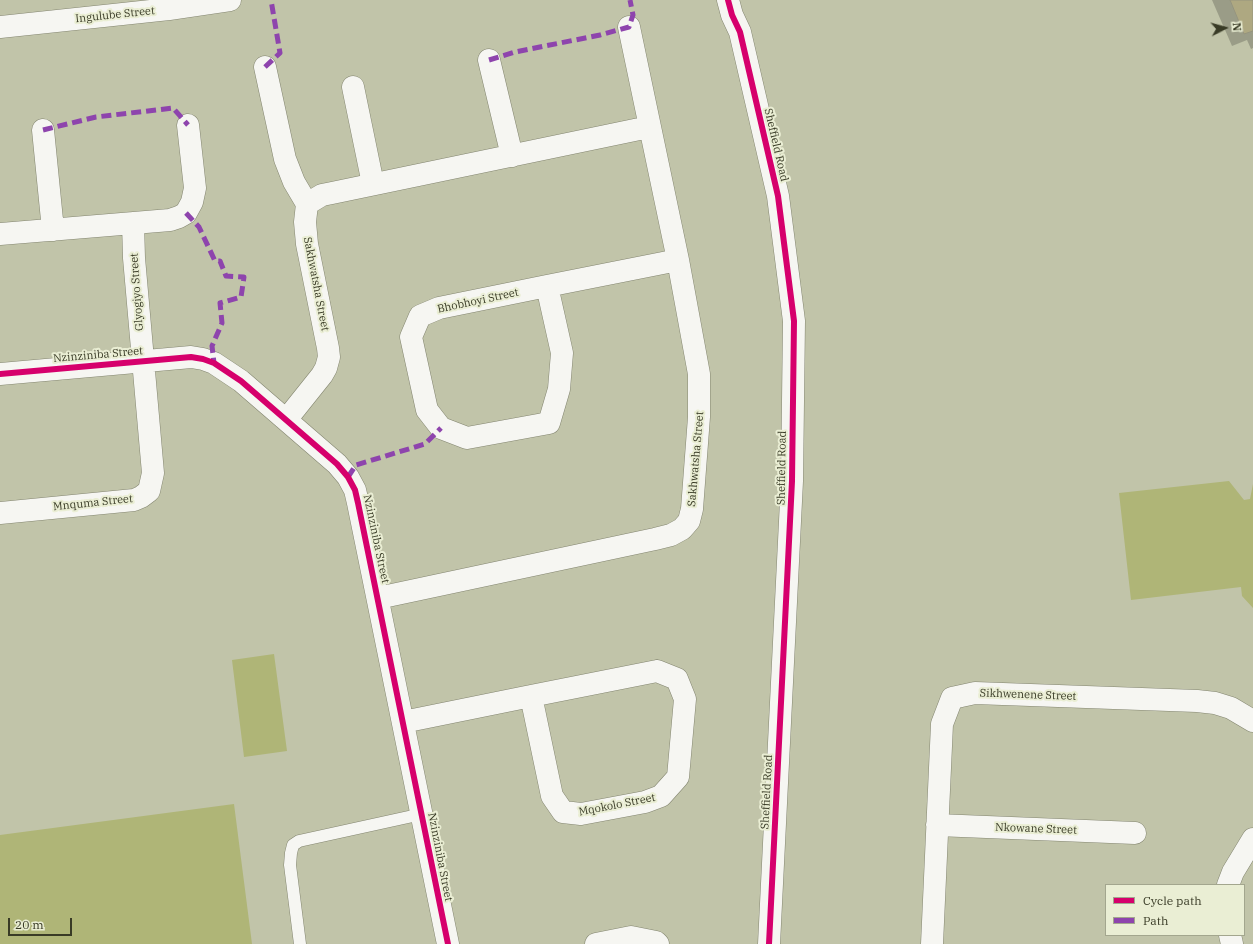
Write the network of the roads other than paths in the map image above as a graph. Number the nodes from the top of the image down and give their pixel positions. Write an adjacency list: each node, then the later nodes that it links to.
1 (230, 0): 4 (street, Ingulube Street)
2 (728, 0): 6 (street, Sheffield Road)
3 (741, 0): 6 (street, Sheffield Road)
4 (0, 26)
5 (629, 27): 11 (street, Sakhwatsha Street)
6 (740, 32): 38 (street, Sheffield Road)
7 (489, 60): 13 (street)
8 (265, 67): 15 (street)
9 (353, 87): 14 (street)
10 (188, 125): 16 (street)
11 (649, 127): 13 (street); 19 (street, Sakhwatsha Street)
12 (43, 130): 17 (street)
13 (512, 156): 14 (street)
14 (373, 184): 15 (street)
15 (307, 204): 23 (street, Sakhwatsha Street)
16 (133, 223): 17 (street); 21 (street, Glyogiyo Street)
17 (53, 230): 18 (street)
18 (0, 234)
19 (678, 260): 20 (street, Bhobhoyi Street); 25 (street, Sakhwatsha Street)
20 (547, 286): 20 (street, Bhobhoyi Street)
21 (143, 361): 22 (street, Nzinziniba Street); 23 (street, Nzinziniba Street); 24 (street, Mnquma Street)
22 (0, 374)
23 (286, 420): 25 (street, Nzinziniba Street)
24 (0, 513)
25 (378, 598): 28 (street, Nzinziniba Street)
26 (531, 696): 26 (street, Mqokolo Street); 28 (street, Mqokolo Street)
27 (1253, 721): 30 (street, Sikhwenene Street)
28 (403, 722): 29 (street, Nzinziniba Street)
29 (422, 814): 34 (lane); 35 (street, Nzinziniba Street)
30 (936, 825): 31 (street, Nkowane Street); 39 (street, Sikhwenene Street)
31 (1135, 834)
32 (1253, 839): 33 (street)
33 (1228, 884)
34 (300, 944)
35 (448, 944)
36 (596, 944): 37 (street)
37 (658, 944)
38 (769, 944)
39 (932, 944)

